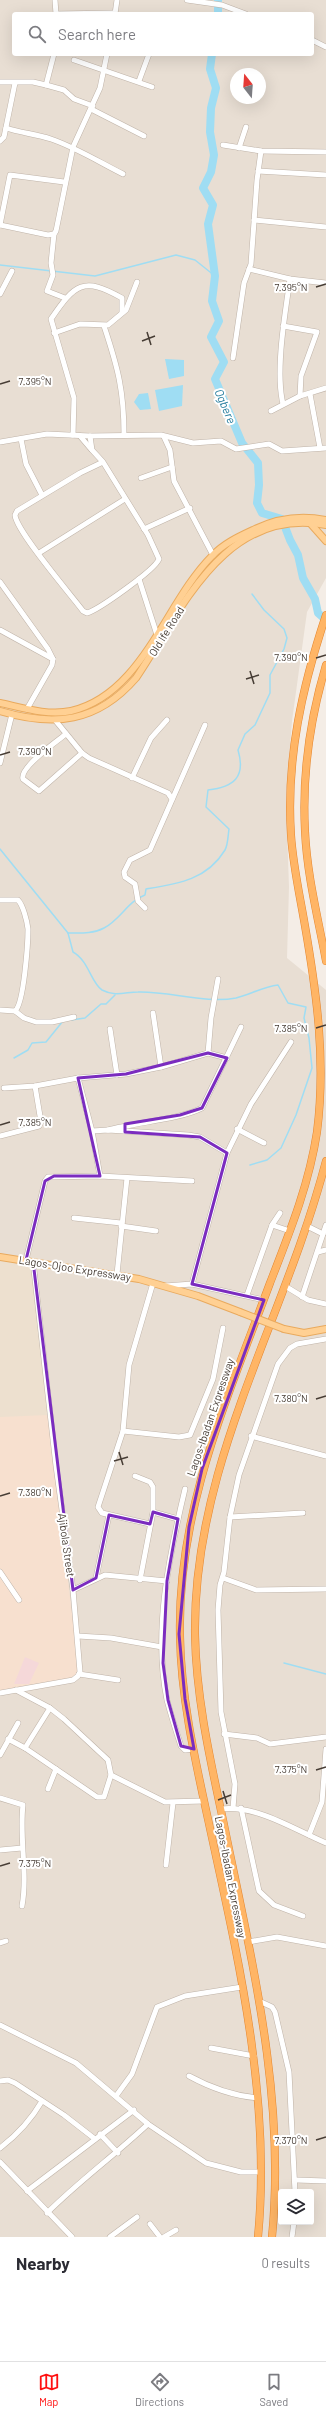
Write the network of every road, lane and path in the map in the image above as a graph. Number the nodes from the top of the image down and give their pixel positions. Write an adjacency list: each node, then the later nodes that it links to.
1 (55, 0): 4 (street)
2 (117, 0): 5 (street)
3 (187, 0): 6 (street)
4 (56, 12)
5 (115, 12)
6 (240, 12)
7 (314, 41): 8 (street)
8 (326, 47)
9 (53, 56): 17 (street)
10 (107, 56): 13 (street)
11 (148, 56): 14 (street)
12 (74, 60): 13 (street)
13 (104, 70): 14 (street); 19 (street)
14 (139, 81): 18 (street)
15 (0, 82): 16 (street)
16 (15, 83): 17 (street); 21 (street)
17 (46, 85): 19 (street)
18 (152, 87)
19 (92, 108): 22 (street); 25 (street)
20 (246, 127): 26 (street)
21 (6, 128): 23 (street); 25 (street)
22 (144, 136)
23 (0, 141)
24 (222, 145): 26 (street)
25 (73, 147): 30 (street); 32 (street)
26 (238, 148): 27 (street)
27 (261, 151): 28 (street); 29 (street)
28 (326, 152)
29 (258, 171): 31 (street); 33 (street)
30 (124, 174)
31 (326, 174)
32 (64, 182): 34 (street); 36 (street)
33 (254, 220): 35 (street); 37 (street)
34 (0, 225): 36 (street)
35 (326, 228)
36 (54, 234): 43 (street)
37 (250, 269): 39 (street); 48 (street)
38 (12, 271): 42 (street)
39 (290, 279): 41 (street); 46 (street)
40 (137, 282): 44 (street)
41 (326, 283)
42 (0, 294)
43 (65, 298): 44 (street); 47 (street)
44 (122, 312): 45 (street)
45 (104, 326): 47 (street); 55 (street)
46 (283, 326): 51 (street); 52 (street)
47 (54, 333): 54 (street)
48 (233, 358)
49 (326, 388): 50 (street)
50 (310, 394): 51 (street); 63 (street)
51 (300, 396): 52 (street)
52 (283, 404): 53 (street)
53 (271, 411)
54 (73, 435): 56 (street); 59 (street)
55 (124, 435): 57 (street); 58 (street)
56 (80, 436): 57 (street); 65 (street)
57 (90, 436): 65 (street)
58 (164, 436): 60 (street); 62 (street)
59 (21, 439): 61 (street); 69 (street)
60 (180, 440): 62 (street); 63 (street)
61 (0, 442)
62 (168, 445): 67 (street)
63 (320, 448): 64 (street)
64 (326, 448)
65 (92, 450): 66 (street)
66 (103, 462): 69 (street); 70 (street)
67 (172, 467): 68 (street); 71 (street)
68 (141, 478)
69 (42, 495): 79 (street)
70 (125, 499): 77 (street); 79 (street)
71 (190, 508): 77 (street); 80 (street)
72 (325, 519): 73 (main road, Old Ife Road)
73 (291, 521): 74 (main road, Old Ife Road); 75 (main road, Old Ife Road)
74 (275, 523): 80 (main road, Old Ife Road); 87 (main road, Old Ife Road)
75 (310, 523): 76 (main road, Old Ife Road); 78 (main road)
76 (326, 525)
77 (144, 529): 81 (street)
78 (326, 541)
79 (39, 553): 81 (street)
80 (213, 555): 85 (main road, Old Ife Road)
81 (139, 579): 85 (street)
82 (0, 582): 88 (street)
83 (326, 615): 139 (highway, Lagos-Ibadan Expressway)
84 (0, 630): 88 (street)
85 (157, 635): 86 (main road, Old Ife Road)
86 (151, 643): 87 (main road); 91 (main road, Old Ife Road)
87 (157, 647): 94 (main road, Old Ife Road)
88 (53, 659): 91 (street)
89 (326, 665): 106 (highway)
90 (0, 703): 91 (main road, Old Ife Road)
91 (27, 709)
92 (0, 711): 93 (main road, Old Ife Road)
93 (12, 714): 94 (main road, Old Ife Road); 99 (street)
94 (55, 720): 97 (street)
95 (167, 720): 100 (street)
96 (205, 725): 101 (street)
97 (66, 734): 98 (street); 98 (street)
98 (82, 753): 100 (street)
99 (0, 763)
100 (132, 778): 102 (street)
101 (174, 792): 102 (street); 103 (street)
102 (168, 793): 103 (street)
103 (172, 799): 105 (street)
104 (0, 900): 109 (street)
105 (145, 908)
106 (326, 961)
107 (218, 979): 115 (street)
108 (0, 1010): 109 (street)
109 (15, 1010): 111 (street)
110 (153, 1013): 117 (street)
111 (74, 1017)
112 (241, 1028): 116 (street)
113 (110, 1029): 118 (street)
114 (291, 1042): 122 (street)
115 (208, 1053): 116 (street); 117 (street)
116 (227, 1058): 123 (street)
117 (161, 1067): 118 (street)
118 (117, 1075): 119 (street)
119 (78, 1078): 120 (street); 124 (street)
120 (35, 1086): 121 (street); 125 (street)
121 (4, 1088)
122 (237, 1129): 126 (street); 127 (street)
123 (108, 1130): 124 (street); 127 (street)
124 (92, 1131): 129 (street)
125 (0, 1136)
126 (264, 1143)
127 (227, 1153): 148 (street)
128 (326, 1161): 137 (highway, Lagos-Ibadan Expressway)
129 (100, 1176): 130 (street); 144 (street)
130 (127, 1178): 131 (street); 134 (street)
131 (192, 1181)
132 (280, 1214): 135 (street)
133 (74, 1218): 134 (street)
134 (121, 1225): 138 (street); 146 (street)
135 (272, 1225): 139 (street); 151 (street)
136 (326, 1225): 140 (street)
137 (306, 1226): 140 (street); 150 (highway, Lagos-Ibadan Expressway)
138 (156, 1231)
139 (290, 1231): 153 (highway, Lagos-Ibadan Expressway)
140 (323, 1234): 142 (street)
141 (326, 1250): 142 (street)
142 (318, 1252): 152 (street)
143 (0, 1256): 144 (main road, Lagos-Ojoo Expressway)
144 (26, 1260): 145 (main road, Lagos-Ojoo Expressway)
145 (33, 1262): 146 (main road, Lagos-Ojoo Expressway); 174 (street, Ajibola Street)
146 (117, 1274): 147 (main road, Lagos-Ojoo Expressway)
147 (153, 1283): 149 (main road, Lagos-Ojoo Expressway); 158 (street)
148 (192, 1284): 149 (street); 151 (street)
149 (164, 1286): 156 (main road, Lagos-Ojoo Expressway, bridge)
150 (285, 1286): 152 (street); 200 (highway, Lagos-Ibadan Expressway)
151 (247, 1295): 153 (street)
152 (302, 1297): 154 (street)
153 (264, 1300): 189 (highway, Lagos-Ibadan Expressway)
154 (326, 1303)
155 (223, 1328): 158 (street)
156 (326, 1330)
157 (326, 1339): 159 (street)
158 (123, 1431): 165 (street)
159 (251, 1436): 160 (street); 166 (street)
160 (326, 1456)
161 (135, 1476): 163 (street)
162 (184, 1489): 167 (street)
163 (153, 1512): 167 (street); 168 (street)
164 (303, 1512): 166 (street)
165 (109, 1515): 168 (street); 170 (street)
166 (230, 1517): 171 (street)
167 (178, 1519): 173 (street)
168 (150, 1524): 172 (street)
169 (0, 1572): 176 (street)
170 (96, 1578): 172 (street); 174 (street)
171 (223, 1578): 175 (street); 185 (street)
172 (140, 1580): 173 (street)
173 (167, 1581): 178 (street)
174 (73, 1590): 177 (street, Ajibola Street)
175 (326, 1590)
176 (19, 1600)
177 (78, 1636): 178 (street); 179 (street, Ajibola Street)
178 (162, 1647): 189 (street)
179 (79, 1674): 180 (street); 181 (street)
180 (118, 1680)
181 (16, 1690): 182 (street); 183 (street)
182 (0, 1693)
183 (50, 1708): 188 (street); 193 (street)
184 (18, 1723): 187 (street)
185 (224, 1734): 186 (street); 198 (street)
186 (326, 1737)
187 (8, 1739): 188 (street); 191 (street)
188 (25, 1748): 192 (street)
189 (194, 1749): 196 (highway, Lagos-Ibadan Expressway)
190 (326, 1749): 201 (street)
191 (0, 1755)
192 (56, 1770): 193 (street); 194 (street)
193 (111, 1775): 197 (street)
194 (48, 1789)
195 (0, 1798): 203 (street)
196 (204, 1801): 197 (street); 212 (highway, Lagos-Ibadan Expressway)
197 (173, 1803): 205 (street)
198 (233, 1808): 199 (street); 200 (street)
199 (241, 1808): 201 (street); 207 (street)
200 (220, 1809): 209 (highway, Lagos-Ibadan Expressway)
201 (309, 1835): 202 (street)
202 (326, 1843)
203 (22, 1848): 204 (street); 206 (street)
204 (0, 1850)
205 (166, 1865)
206 (22, 1906)
207 (303, 1916)
208 (6, 1940): 210 (street)
209 (248, 1942): 211 (street); 213 (highway, Lagos-Ibadan Expressway)
210 (0, 1943)
211 (326, 1946)
212 (242, 1987): 216 (highway, Lagos-Ibadan Expressway); 219 (street)
213 (259, 2001): 230 (street); 244 (highway, Lagos-Ibadan Expressway)
214 (0, 2025): 219 (street)
215 (211, 2048): 216 (street)
216 (254, 2056): 220 (highway, Lagos-Ibadan Expressway)
217 (189, 2076): 220 (street)
218 (0, 2081): 221 (street)
219 (116, 2096): 222 (street)
220 (258, 2098): 229 (highway, Lagos-Ibadan Expressway)
221 (42, 2101): 225 (street); 226 (street)
222 (134, 2110): 223 (street); 224 (street)
223 (148, 2124): 227 (street); 229 (street)
224 (100, 2134): 225 (street); 227 (street)
225 (94, 2139): 233 (street)
226 (0, 2148)
227 (118, 2153): 234 (street)
228 (0, 2162): 233 (street)
229 (261, 2172): 243 (highway, Lagos-Ibadan Expressway)
230 (296, 2180): 231 (street); 232 (street)
231 (326, 2180)
232 (295, 2189)
233 (27, 2191): 234 (street)
234 (47, 2213): 239 (street)
235 (137, 2218): 240 (street)
236 (150, 2224): 241 (street)
237 (294, 2225): 245 (street)
238 (176, 2230): 242 (street)
239 (72, 2237)
240 (110, 2237)
241 (160, 2237)
242 (164, 2237)
243 (258, 2237)
244 (272, 2237)
245 (292, 2237)

